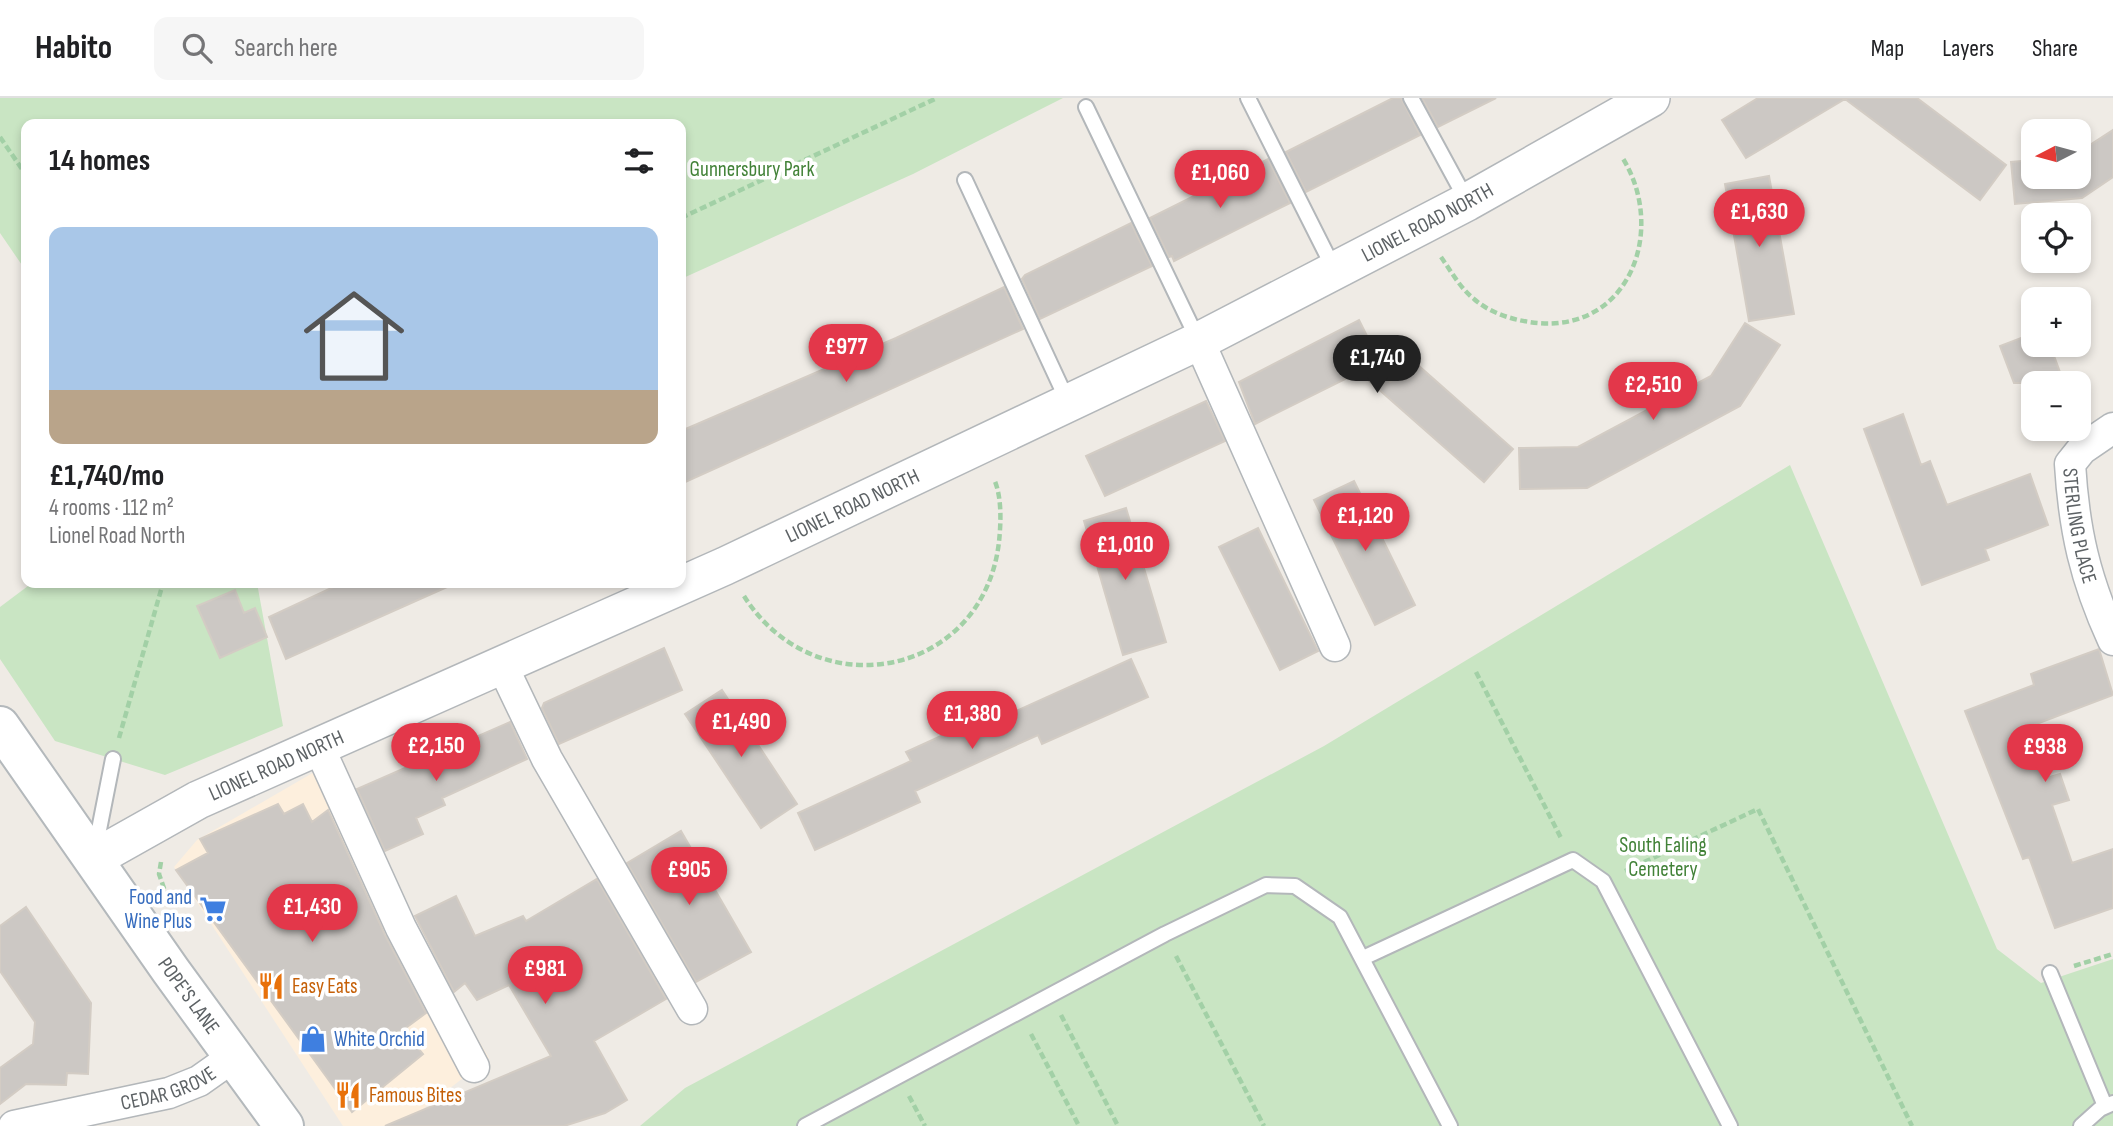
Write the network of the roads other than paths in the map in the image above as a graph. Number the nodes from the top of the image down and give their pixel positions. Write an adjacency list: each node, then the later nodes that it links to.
1 (1248, 98): 7 (lane)
2 (1411, 98): 6 (lane)
3 (1651, 98): 6 (street, LIONEL ROAD NORTH)
4 (1086, 107): 8 (lane)
5 (965, 180): 9 (lane)
6 (1467, 202): 7 (street, LIONEL ROAD NORTH)
7 (1336, 272): 8 (street, LIONEL ROAD NORTH)
8 (1199, 341): 9 (street, LIONEL ROAD NORTH); 14 (street)
9 (1068, 403): 11 (street, LIONEL ROAD NORTH)
10 (2113, 428): 13 (street, STERLING PLACE)
11 (686, 583)
12 (674, 588): 15 (street, LIONEL ROAD NORTH)
13 (2113, 640)
14 (1335, 646)
15 (501, 663): 17 (street, LIONEL ROAD NORTH); 22 (street)
16 (0, 726): 19 (main road, POPE'S LANE)
17 (317, 745): 19 (street, LIONEL ROAD NORTH); 24 (street)
18 (113, 759): 19 (lane)
19 (93, 859): 23 (main road, POPE'S LANE)
20 (1363, 958): 28 (lane); 29 (lane); 30 (lane)
21 (2050, 973): 25 (lane)
22 (692, 1009)
23 (233, 1057): 26 (street, CEDAR GROVE); 27 (main road, POPE'S LANE)
24 (474, 1067)
25 (2109, 1105): 31 (lane)
26 (14, 1126)
27 (285, 1126)
28 (805, 1126)
29 (1450, 1126)
30 (1730, 1126)
31 (2081, 1126)

